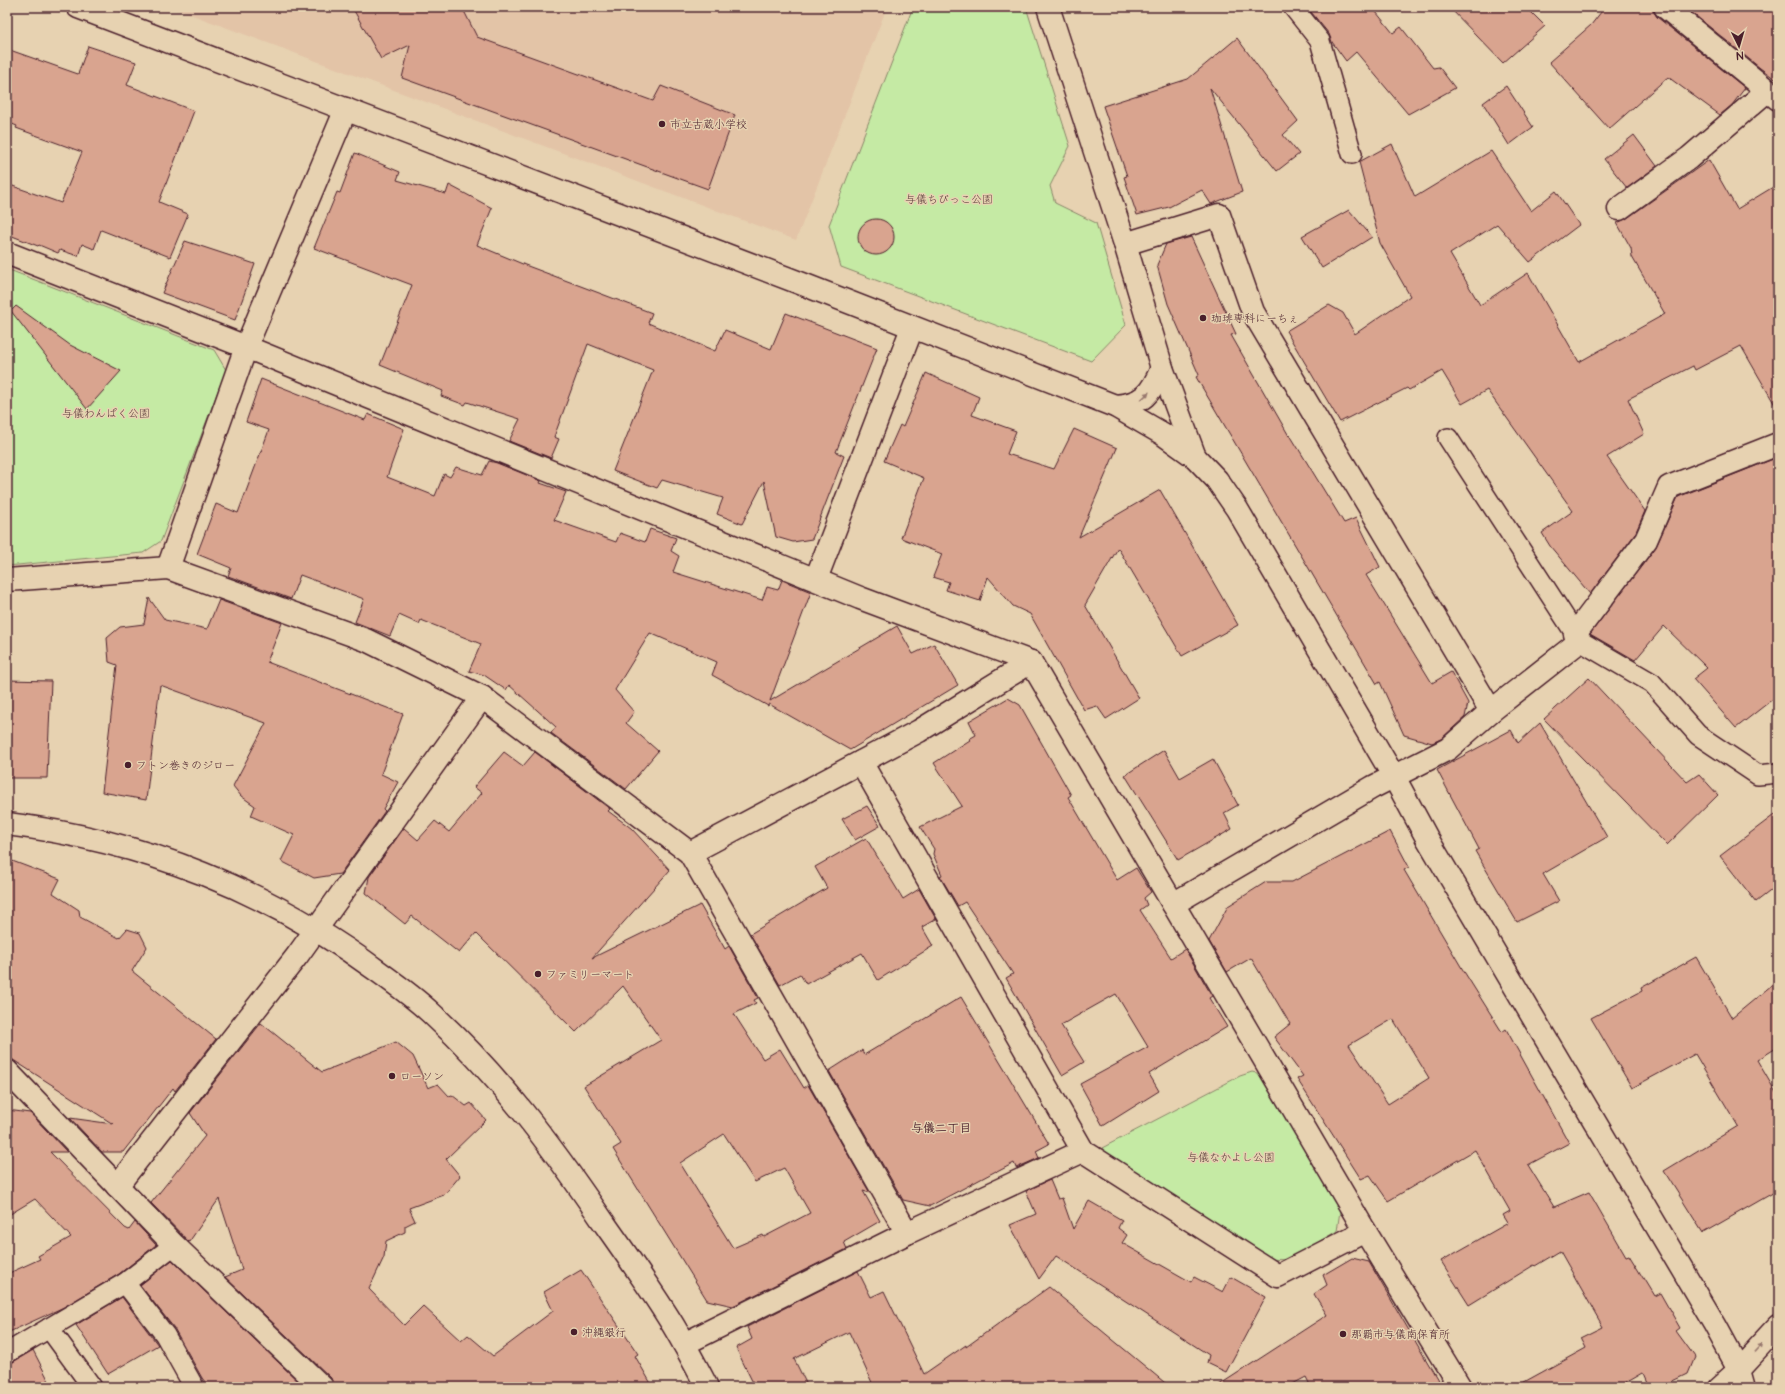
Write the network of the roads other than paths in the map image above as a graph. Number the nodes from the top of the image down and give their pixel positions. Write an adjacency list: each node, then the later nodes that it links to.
1 (78, 7): 6 (street)
2 (1048, 7): 9 (street)
3 (1293, 7): 7 (lane)
4 (1665, 7): 5 (street)
5 (1773, 95): 8 (street)
6 (346, 109): 11 (street); 12 (street)
7 (1352, 154)
8 (1619, 209)
9 (1125, 244): 13 (street); 24 (street)
10 (7, 253): 12 (street)
11 (912, 328): 14 (street); 19 (street)
12 (246, 347): 18 (street); 19 (street)
13 (1162, 368): 14 (street, one-way to 13); 17 (street)
14 (1114, 406): 17 (street)
15 (1448, 438): 21 (lane)
16 (1778, 444): 21 (street)
17 (1195, 457): 27 (street)
18 (168, 568): 20 (street); 23 (street)
19 (816, 579): 22 (street)
20 (7, 580)
21 (1578, 637): 24 (street); 26 (lane)
22 (1031, 662): 25 (street); 30 (street)
23 (482, 697): 29 (street); 31 (street)
24 (1491, 711): 27 (street)
25 (861, 762): 29 (street); 33 (street)
26 (1778, 773)
27 (1394, 777): 30 (street); 43 (street)
28 (7, 824): 31 (street)
29 (690, 853): 36 (street)
30 (1173, 904): 35 (street)
31 (316, 929): 34 (street); 41 (street)
32 (7, 1071): 34 (street)
33 (1083, 1151): 35 (street); 36 (street)
34 (117, 1186): 37 (street)
35 (1365, 1231): 48 (street)
36 (907, 1233): 41 (street)
37 (174, 1245): 38 (lane); 46 (street)
38 (125, 1283): 40 (lane); 45 (lane)
39 (1778, 1327): 43 (street, one-way to 39)
40 (49, 1328): 42 (lane); 44 (lane)
41 (684, 1344): 47 (street)
42 (7, 1353)
43 (1741, 1378): 49 (street)
44 (92, 1387)
45 (194, 1387)
46 (322, 1387)
47 (707, 1387)
48 (1460, 1387)
49 (1719, 1387)

